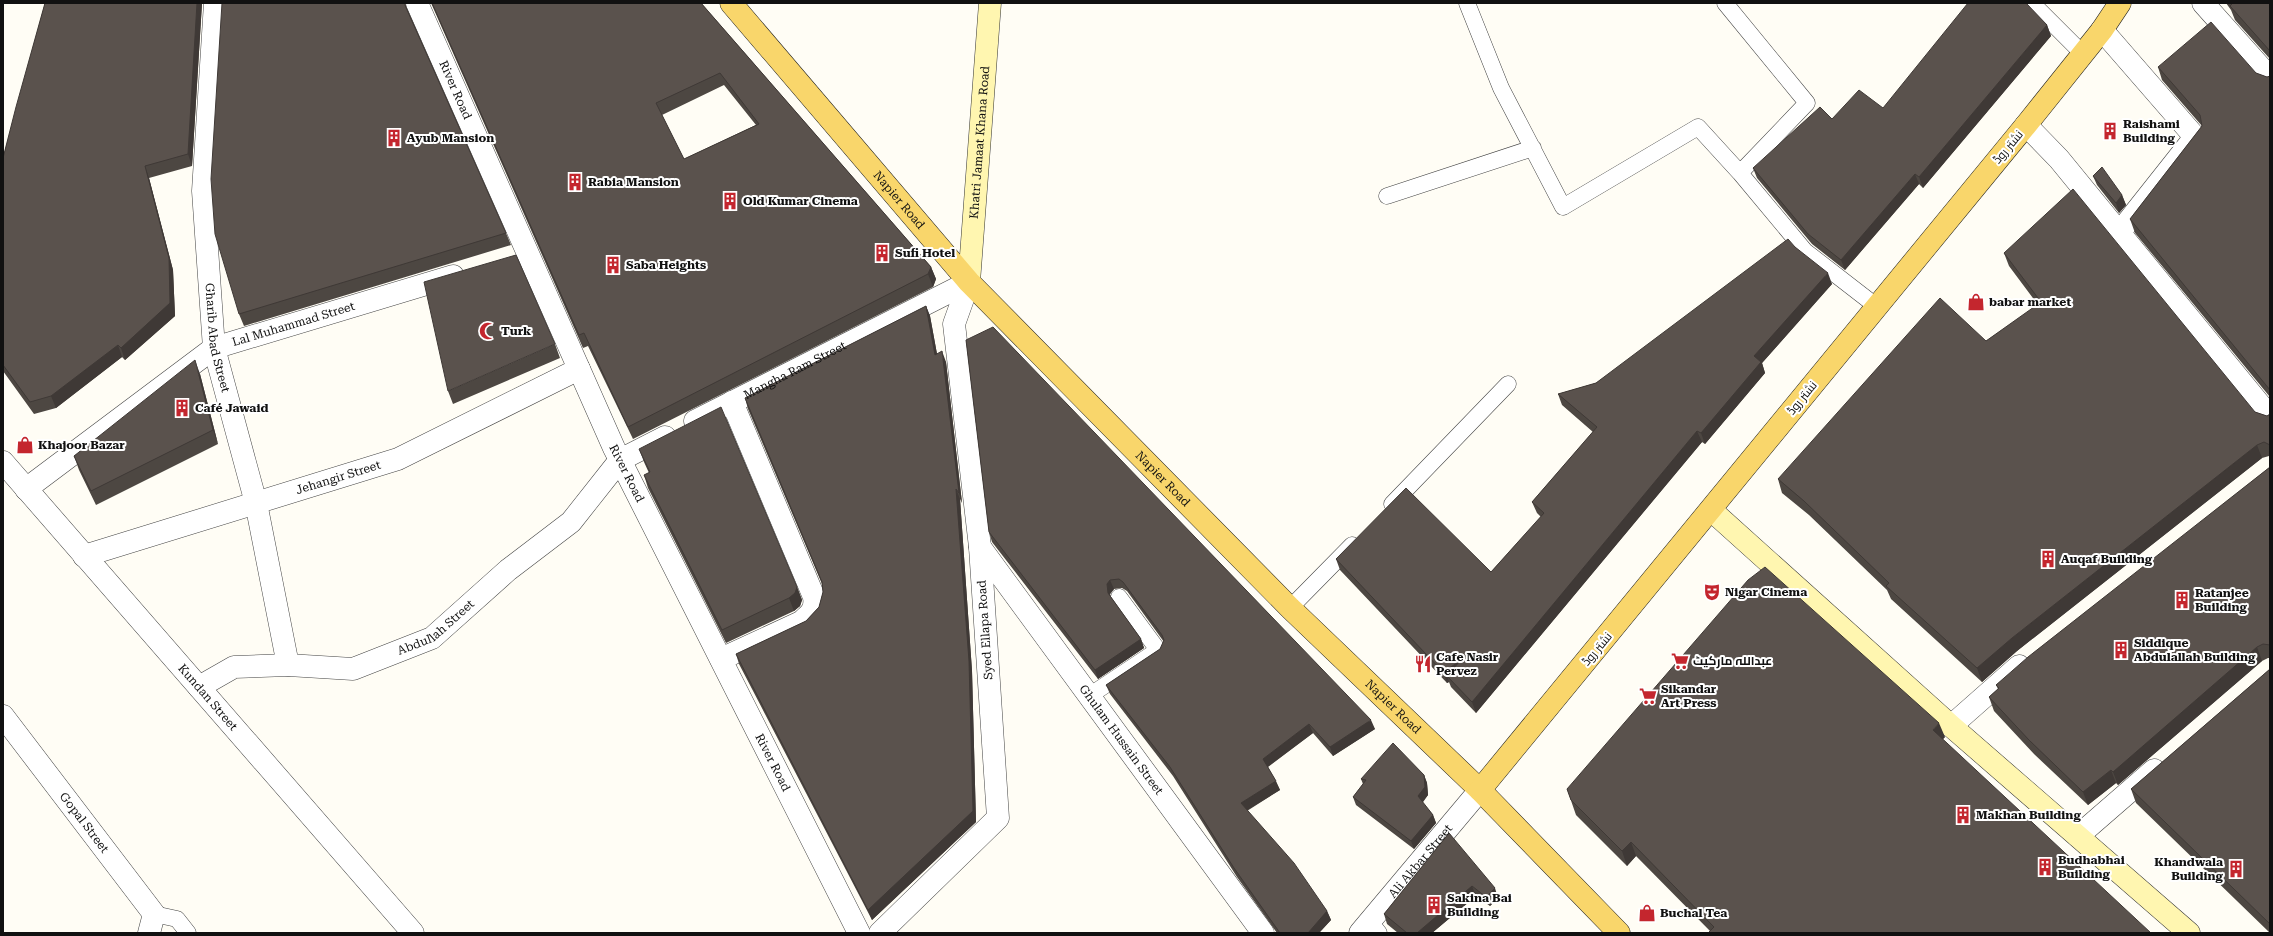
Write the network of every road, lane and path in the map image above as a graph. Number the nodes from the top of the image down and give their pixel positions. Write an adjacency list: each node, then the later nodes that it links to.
1 (215, 3): 23 (street, Gharib Abad Street)
2 (417, 3): 18 (street, River Road)
3 (731, 3): 21 (main road, Napier Road)
4 (990, 3): 21 (street, Khatri Jamaat Khana Road)
5 (1467, 3): 14 (lane)
6 (1725, 3): 15 (lane)
7 (2032, 3): 11 (lane)
8 (2120, 3): 10 (main road, نشتر روڈ)
9 (2203, 3): 12 (street)
10 (2102, 30): 11 (main road, نشتر روڈ); 17 (street)
11 (2083, 54): 13 (main road, نشتر روڈ)
12 (2270, 78)
13 (2026, 125): 17 (street); 22 (main road, نشتر روڈ)
14 (1533, 148): 15 (lane); 16 (lane)
15 (1740, 174): 22 (lane)
16 (1387, 196)
17 (2119, 232): 27 (street)
18 (528, 253): 19 (street); 24 (street, River Road)
19 (505, 260)
20 (474, 269): 23 (street, Lal Muhammad Street)
21 (969, 282): 26 (street, Mangha Ram Street); 35 (street, Syed Ellapa Road); 38 (main road, Napier Road)
22 (1876, 306): 32 (main road, نشتر روڈ)
23 (214, 348): 30 (street, Lal Muhammad Street); 31 (street, Gharib Abad Street)
24 (579, 369): 28 (street, River Road); 31 (street, Jehangir Street)
25 (1508, 384): 33 (lane)
26 (732, 402): 28 (street, Mangha Ram Street); 40 (street)
27 (2270, 418)
28 (620, 460): 40 (street, River Road); 41 (street, Abdullah Street)
29 (3, 462): 30 (street, Kundan Street)
30 (26, 489): 36 (street, Kundan Street)
31 (256, 503): 36 (street, Jehangir Street); 41 (street, Gharib Abad Street)
32 (1712, 510): 45 (street); 47 (main road, نشتر روڈ)
33 (1382, 513)
34 (1360, 535): 38 (lane)
35 (980, 547): 43 (street, Ghulam Hussain Street); 54 (street, Syed Ellapa Road)
36 (84, 556): 42 (street, Kundan Street)
37 (1119, 597): 43 (lane)
38 (1290, 608): 47 (main road, Napier Road)
39 (2037, 651): 45 (street)
40 (720, 659): 53 (street, River Road)
41 (288, 665): 42 (street, Abdullah Street)
42 (199, 687): 52 (street, Kundan Street)
43 (1089, 696): 55 (street, Ghulam Hussain Street)
44 (3, 716): 49 (street, Gopal Street)
45 (1951, 726): 48 (street)
46 (2168, 758): 48 (street)
47 (1480, 790): 50 (street, Ali Akbar Street); 56 (main road, Napier Road)
48 (2078, 836): 57 (street)
49 (152, 923): 51 (lane)
50 (1370, 930)
51 (188, 933)
52 (413, 933)
53 (860, 933)
54 (880, 933)
55 (1264, 933)
56 (1619, 933)
57 (2189, 933)

